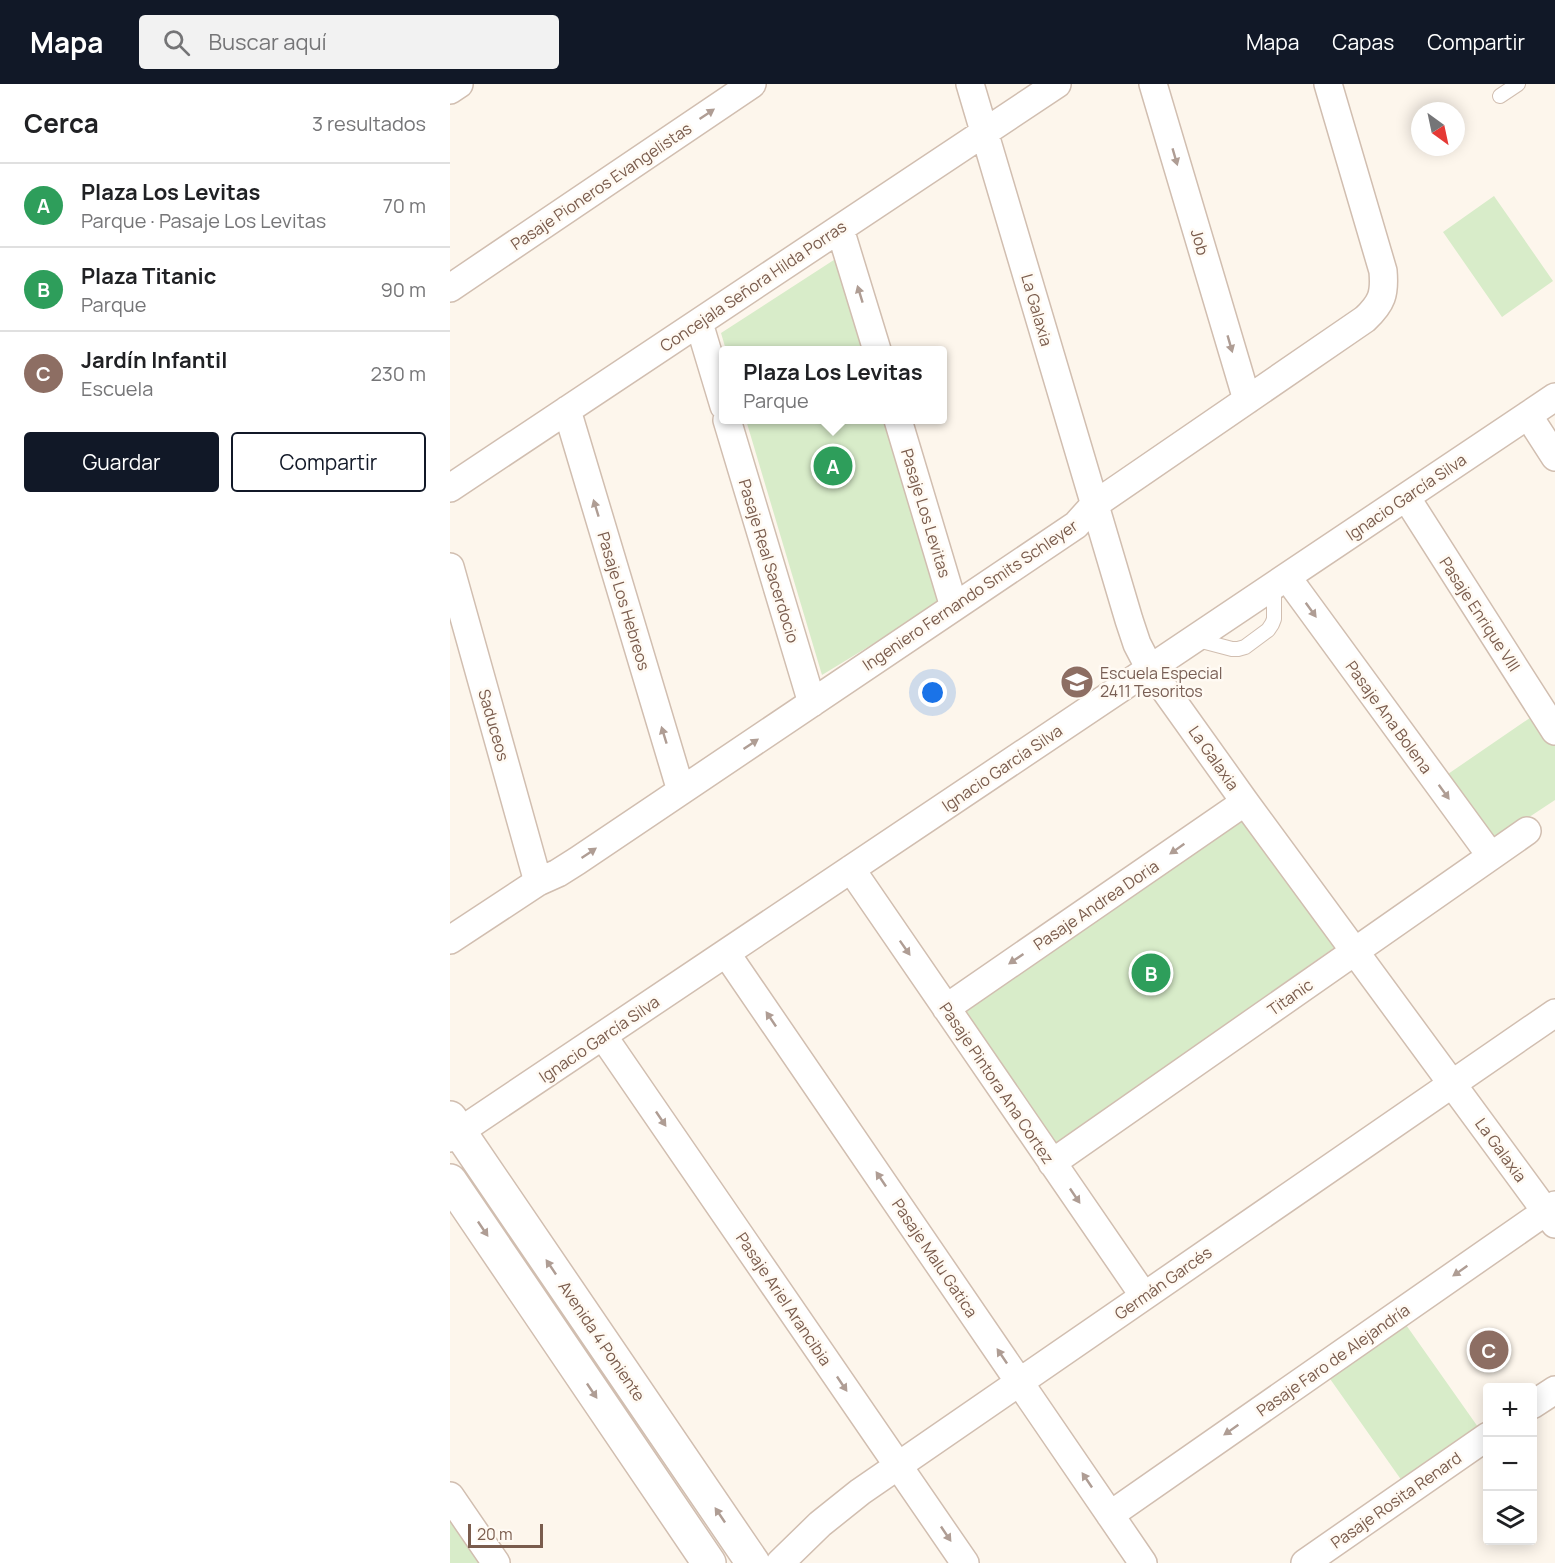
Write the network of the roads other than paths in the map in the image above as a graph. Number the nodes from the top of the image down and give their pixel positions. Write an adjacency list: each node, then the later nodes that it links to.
1 (459, 84): 8 (street)
2 (752, 84): 12 (street, Pasaje Pioneros Evangelistas, one-way to 2)
3 (970, 84): 10 (street, La Galaxia)
4 (1057, 84): 10 (street, Concejala Señora Hilda Porras)
5 (1153, 84): 17 (street, Job, one-way to 17)
6 (1328, 84): 17 (street, Ingeniero Fernando Smits Schleyer)
7 (1518, 84): 9 (lane)
8 (450, 90)
9 (1500, 96)
10 (985, 132): 11 (street, Concejala Señora Hilda Porras); 25 (street, La Galaxia)
11 (840, 229): 13 (street, Concejala Señora Hilda Porras); 14 (street, one-way to 11)
12 (450, 288)
13 (699, 323): 15 (street); 18 (street, Concejala Señora Hilda Porras)
14 (875, 346)
15 (719, 392)
16 (1555, 397): 19 (street, Ignacio García Silva)
17 (1247, 400): 25 (street, Ingeniero Fernando Smits Schleyer)
18 (567, 410): 23 (street, Concejala Señora Hilda Porras); 32 (street, Pasaje Los Hebreos, one-way to 18)
19 (1528, 415): 22 (street); 24 (street, Ignacio García Silva)
20 (728, 424): 30 (street, Pasaje Real Sacerdocio)
21 (899, 424): 28 (street, Pasaje Los Levitas)
22 (1555, 457)
23 (450, 488)
24 (1406, 497): 27 (street, Ignacio García Silva); 31 (street, Pasaje Enrique VIII)
25 (1094, 505): 28 (street, Ingeniero Fernando Smits Schleyer); 29 (street, La Galaxia)
26 (450, 567): 37 (street, Saduceos)
27 (1280, 581): 29 (street, Ignacio García Silva); 35 (street, Pasaje Ana Bolena, one-way to 35)
28 (954, 607): 30 (street, Ingeniero Fernando Smits Schleyer)
29 (1150, 669): 33 (street, La Galaxia); 36 (street, Ignacio García Silva)
30 (812, 703): 32 (street, Ingeniero Fernando Smits Schleyer, one-way to 30)
31 (1555, 730)
32 (681, 791): 37 (street, Ingeniero Fernando Smits Schleyer, one-way to 32)
33 (1245, 802): 39 (street, La Galaxia); 41 (street, Pasaje Andrea Doria, one-way to 41)
34 (1527, 831): 35 (street, Titanic)
35 (1491, 856): 39 (street, Titanic)
36 (851, 869): 40 (street, Ignacio García Silva); 41 (street, Pasaje Pintora Ana Cortez, one-way to 41)
37 (538, 882): 38 (street, Ingeniero Fernando Smits Schleyer)
38 (450, 940)
39 (1355, 951): 44 (street, La Galaxia); 46 (street, Titanic)
40 (726, 953): 43 (street, Ignacio García Silva); 50 (street, Pasaje Malu Gatica, one-way to 40)
41 (946, 1008): 46 (street, Pasaje Pintora Ana Cortez)
42 (1555, 1013): 44 (street, Germán Garcés)
43 (603, 1036): 45 (street, Ignacio García Silva); 54 (street, Pasaje Ariel Arancibia, one-way to 54)
44 (1452, 1084): 48 (street, La Galaxia); 49 (street, Germán Garcés)
45 (453, 1130): 59 (street, Avenida 4 Poniente, one-way to 45)
46 (1052, 1163): 49 (street, Pasaje Pintora Ana Cortez, one-way to 49)
47 (450, 1181): 58 (street, one-way to 58)
48 (1552, 1214): 56 (street, Pasaje Faro de Alejandría, one-way to 56)
49 (1144, 1296): 50 (street, Germán Garcés)
50 (1019, 1382): 54 (street, Germán Garcés); 56 (street, Pasaje Malu Gatica, one-way to 50)
51 (1555, 1390): 52 (street)
52 (1537, 1402)
53 (1487, 1437): 63 (street, Pasaje Rosita Renard)
54 (898, 1466): 60 (street, Germán Garcés); 61 (street, Pasaje Ariel Arancibia, one-way to 61)
55 (450, 1496): 57 (street)
56 (1110, 1515): 62 (street, Pasaje Malu Gatica)
57 (496, 1563)
58 (709, 1563)
59 (753, 1563)
60 (780, 1563)
61 (965, 1563)
62 (1143, 1563)
63 (1305, 1563)

